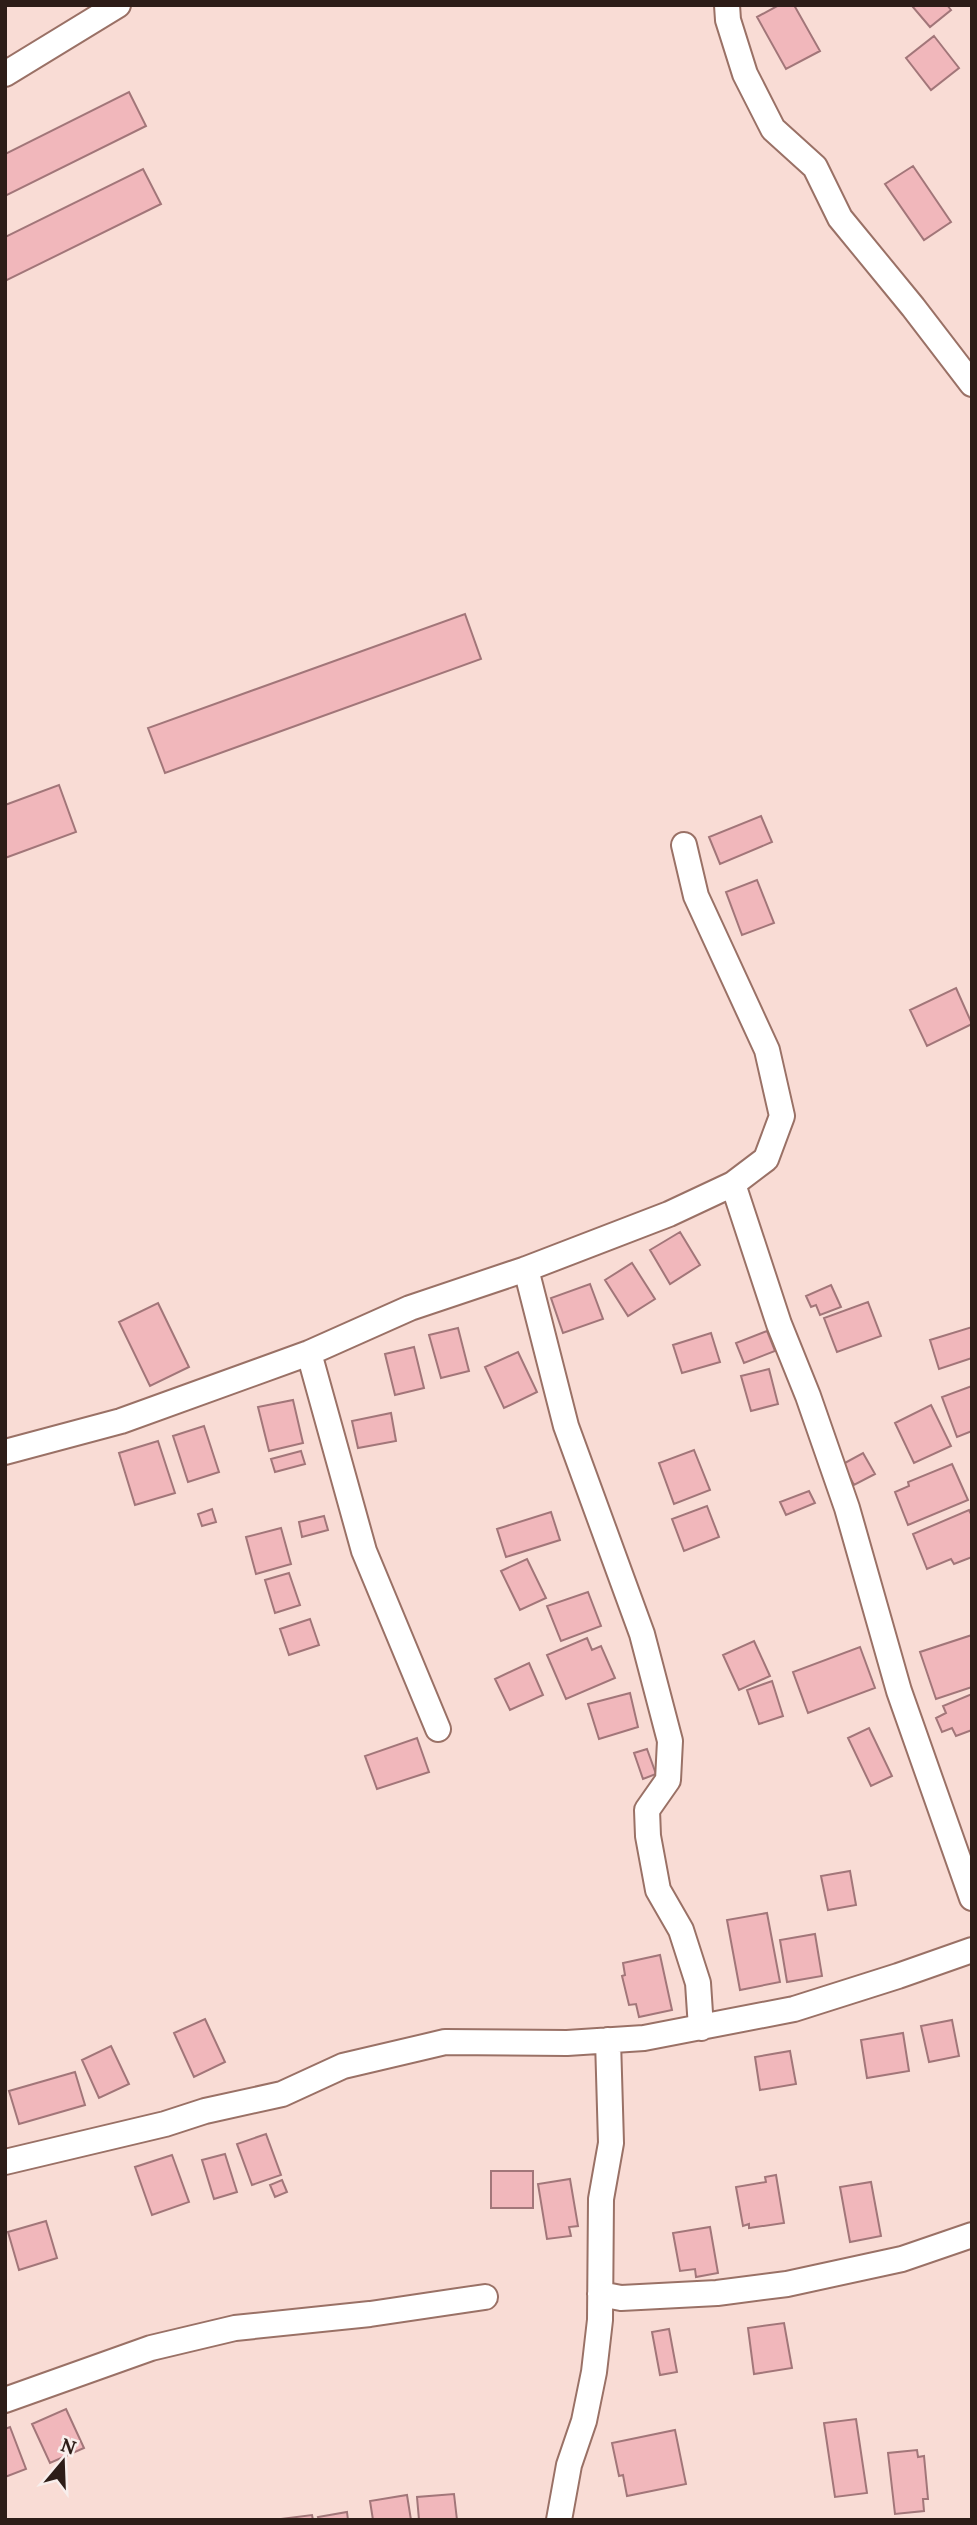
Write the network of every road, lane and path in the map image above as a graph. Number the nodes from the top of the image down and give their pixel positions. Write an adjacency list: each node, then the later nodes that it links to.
1 (118, 5): 3 (street)
2 (727, 5): 4 (street)
3 (5, 74)
4 (972, 383)
5 (684, 845): 6 (street)
6 (733, 1184): 7 (street); 11 (street)
7 (526, 1269): 8 (street); 13 (street)
8 (309, 1353): 9 (street); 10 (street)
9 (5, 1452)
10 (438, 1729)
11 (972, 1898)
12 (972, 1950): 13 (street)
13 (701, 2028): 14 (street)
14 (608, 2040): 15 (street); 17 (street)
15 (5, 2162)
16 (972, 2235): 17 (street)
17 (600, 2294): 20 (street)
18 (485, 2297): 19 (street)
19 (5, 2400)
20 (559, 2520)

